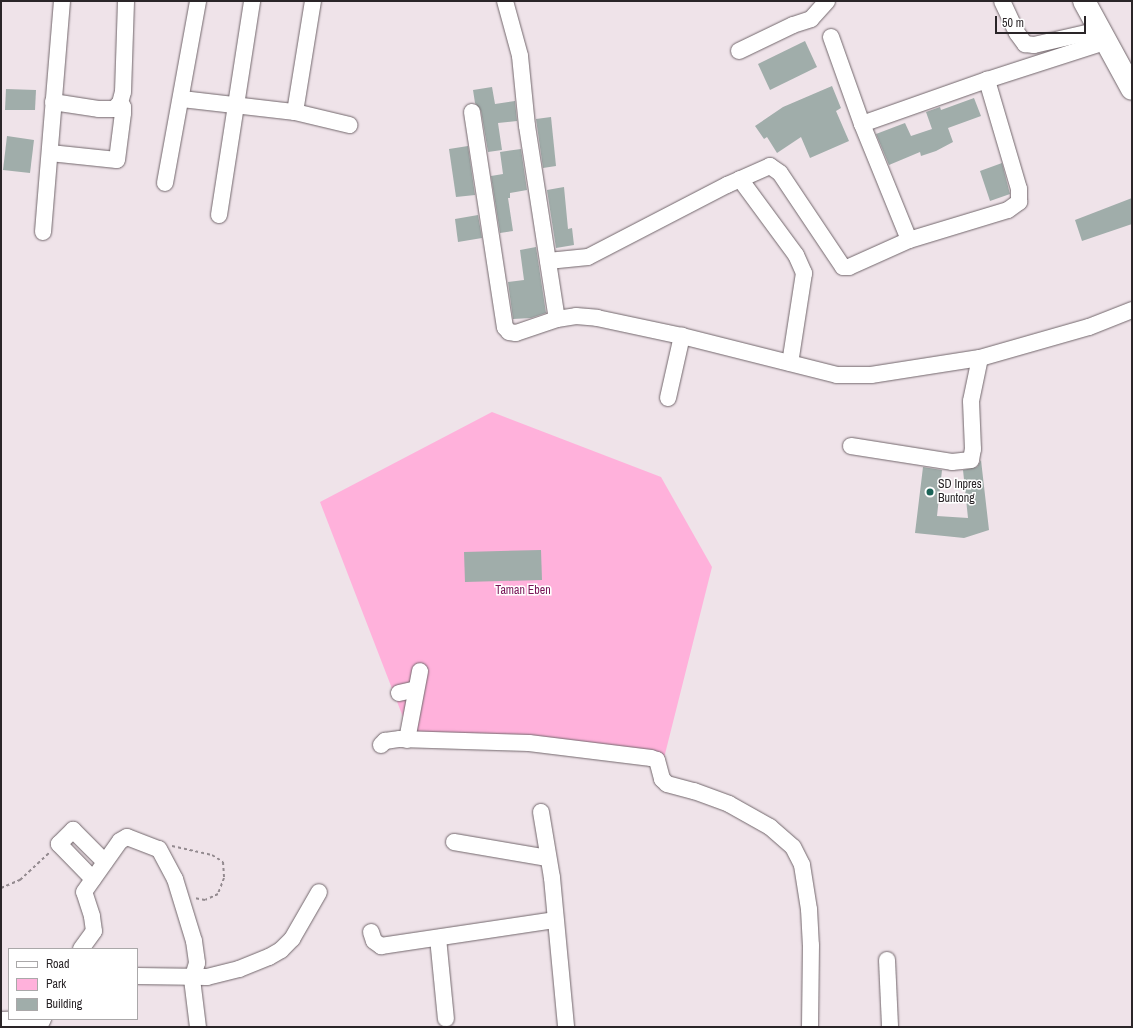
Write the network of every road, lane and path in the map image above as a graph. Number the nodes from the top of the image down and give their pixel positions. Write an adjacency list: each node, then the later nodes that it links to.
1 (62, 1): 16 (street)
2 (126, 1): 17 (street)
3 (198, 1): 15 (street)
4 (252, 1): 18 (street)
5 (313, 1): 19 (street)
6 (505, 1): 29 (street)
7 (826, 1): 12 (street)
8 (1002, 1): 10 (street)
9 (1086, 1): 10 (highway)
10 (1102, 36): 13 (street); 14 (highway)
11 (831, 37): 21 (street)
12 (739, 51)
13 (987, 80): 21 (street); 28 (street)
14 (1132, 89)
15 (182, 99): 18 (street); 25 (street)
16 (53, 102): 17 (street); 23 (street)
17 (120, 103): 23 (street)
18 (237, 104): 19 (street); 26 (street)
19 (294, 112): 22 (street)
20 (472, 112): 31 (street)
21 (862, 124): 28 (street)
22 (349, 125)
23 (50, 153): 27 (street)
24 (740, 179): 28 (street); 29 (street); 34 (street)
25 (165, 183)
26 (219, 215)
27 (42, 232)
28 (909, 240)
29 (548, 261): 31 (street)
30 (1132, 310): 33 (street)
31 (557, 319): 32 (street)
32 (682, 336): 34 (street); 35 (street)
33 (980, 358): 34 (street); 36 (street)
34 (790, 363)
35 (668, 398)
36 (852, 446)
37 (420, 671): 38 (street)
38 (416, 689): 39 (street); 40 (street)
39 (399, 693)
40 (407, 740): 41 (street); 62 (street)
41 (381, 745)
42 (541, 812): 46 (street)
43 (454, 842): 46 (street)
44 (59, 844): 47 (street); 48 (street); 49 (path)
45 (160, 849): 47 (street); 51 (street); 51 (path)
46 (548, 858): 52 (street)
47 (105, 862): 48 (street)
48 (93, 879): 55 (street)
49 (1, 888)
50 (319, 892): 58 (street)
51 (181, 896): 58 (street)
52 (554, 920): 54 (street); 61 (street)
53 (371, 932): 54 (street)
54 (438, 938): 59 (street)
55 (82, 948)
56 (887, 960): 63 (street)
57 (138, 976): 58 (street)
58 (192, 979): 60 (street)
59 (446, 1019)
60 (198, 1027)
61 (566, 1027)
62 (810, 1027)
63 (890, 1027)

